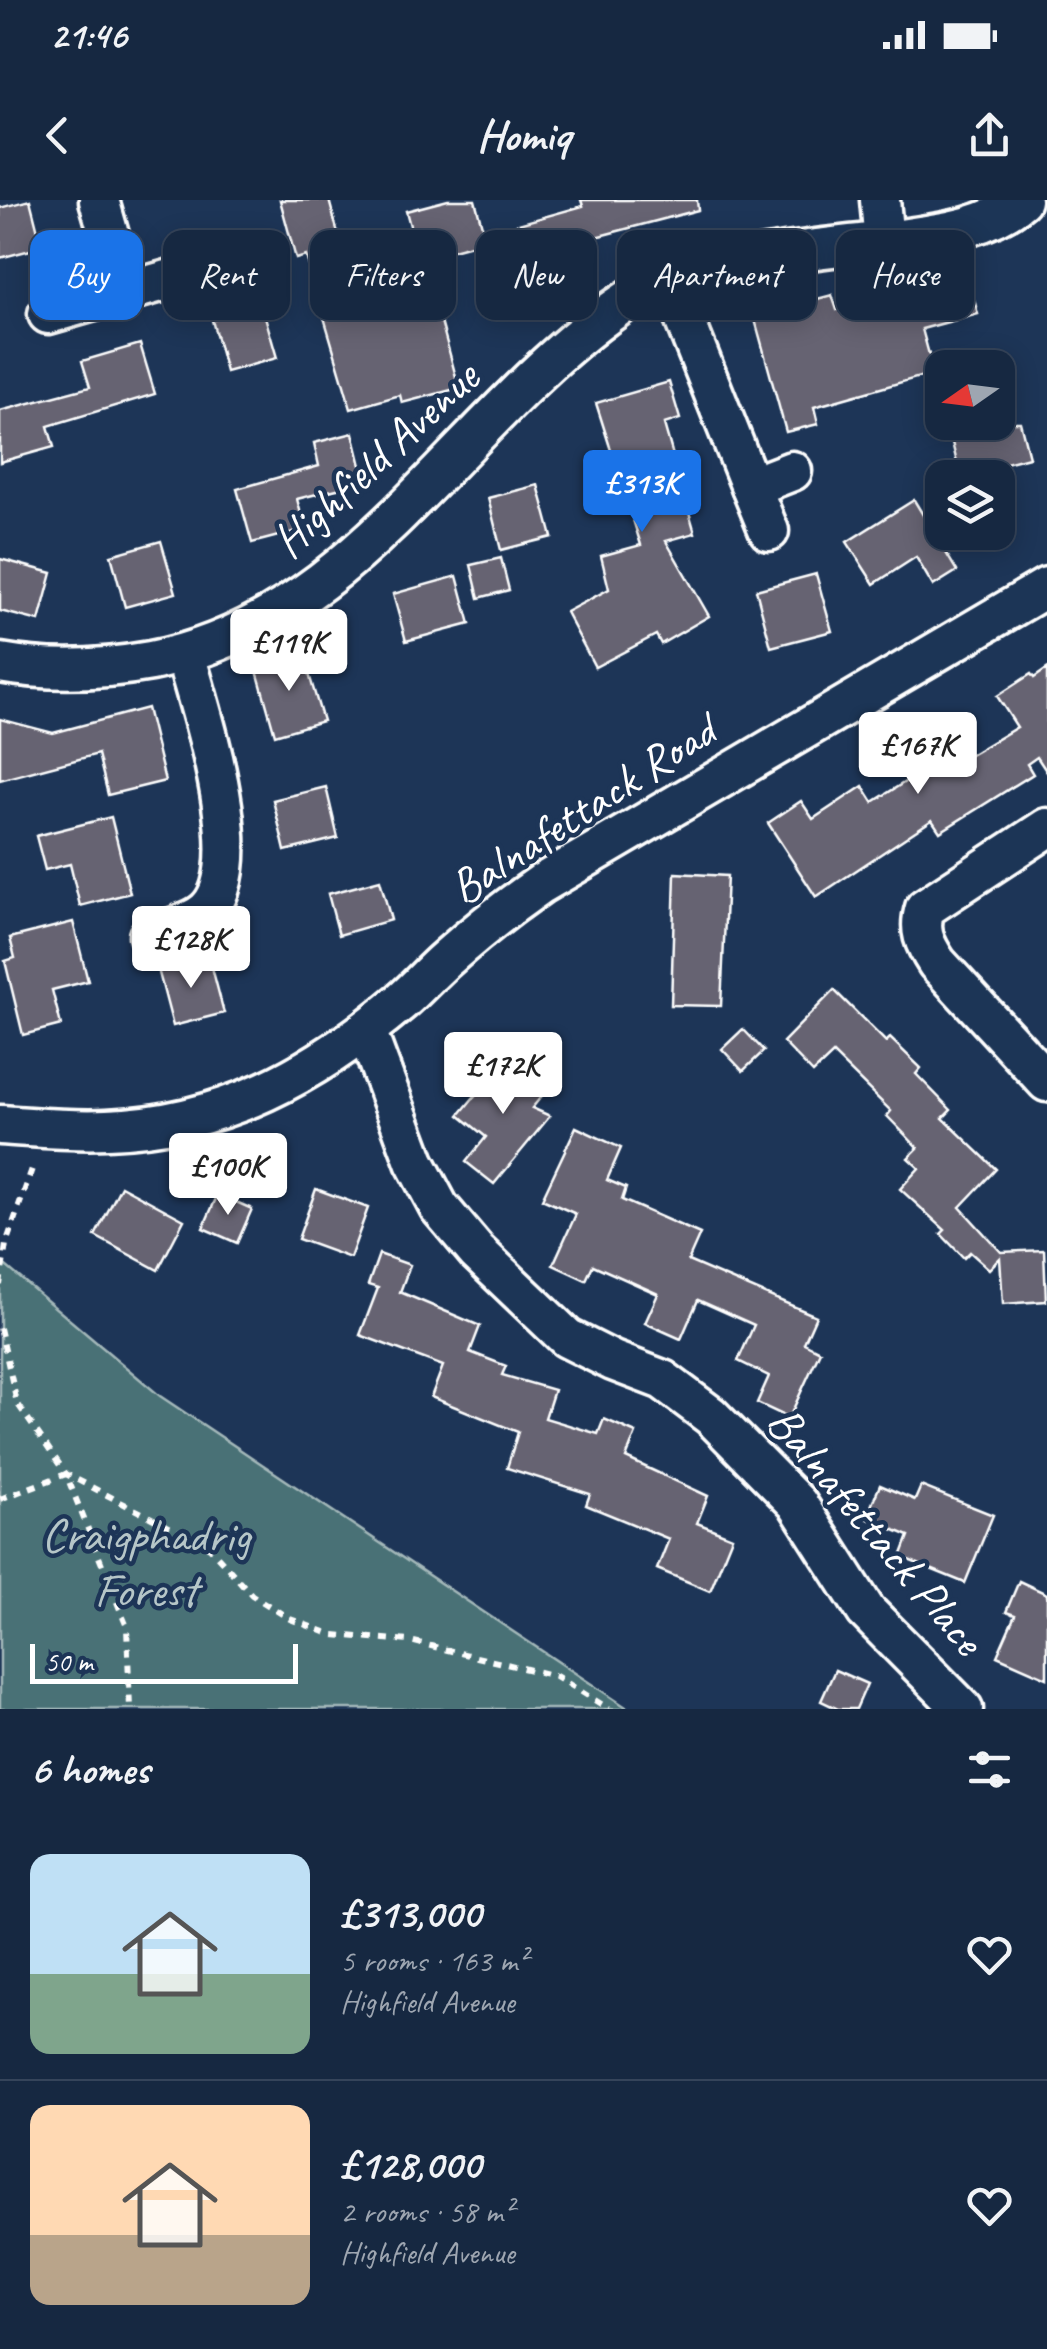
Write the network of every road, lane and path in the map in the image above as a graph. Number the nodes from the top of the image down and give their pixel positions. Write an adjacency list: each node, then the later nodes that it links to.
1 (99, 200): 4 (street)
2 (880, 200): 5 (street)
3 (1021, 200): 6 (street, Highfield Avenue)
4 (108, 230)
5 (883, 230)
6 (953, 230)
7 (617, 307): 13 (street, Highfield Avenue)
8 (685, 320): 10 (street)
9 (792, 471): 10 (street)
10 (751, 487): 11 (street)
11 (769, 531)
12 (1047, 587): 17 (street, Balnafettack Road)
13 (185, 654): 14 (street, Highfield Avenue); 16 (street)
14 (0, 663)
15 (1047, 828): 18 (street)
16 (149, 936)
17 (366, 1030): 20 (street, Balnafettack Road); 27 (street, Balnafettack Place)
18 (1047, 1082)
19 (0, 1125): 20 (street, Balnafettack Road)
20 (41, 1128): 21 (path)
21 (0, 1285)
22 (0, 1328): 23 (path)
23 (66, 1474): 24 (path); 25 (path); 26 (path)
24 (0, 1499)
25 (130, 1709)
26 (609, 1709)
27 (964, 1709)

